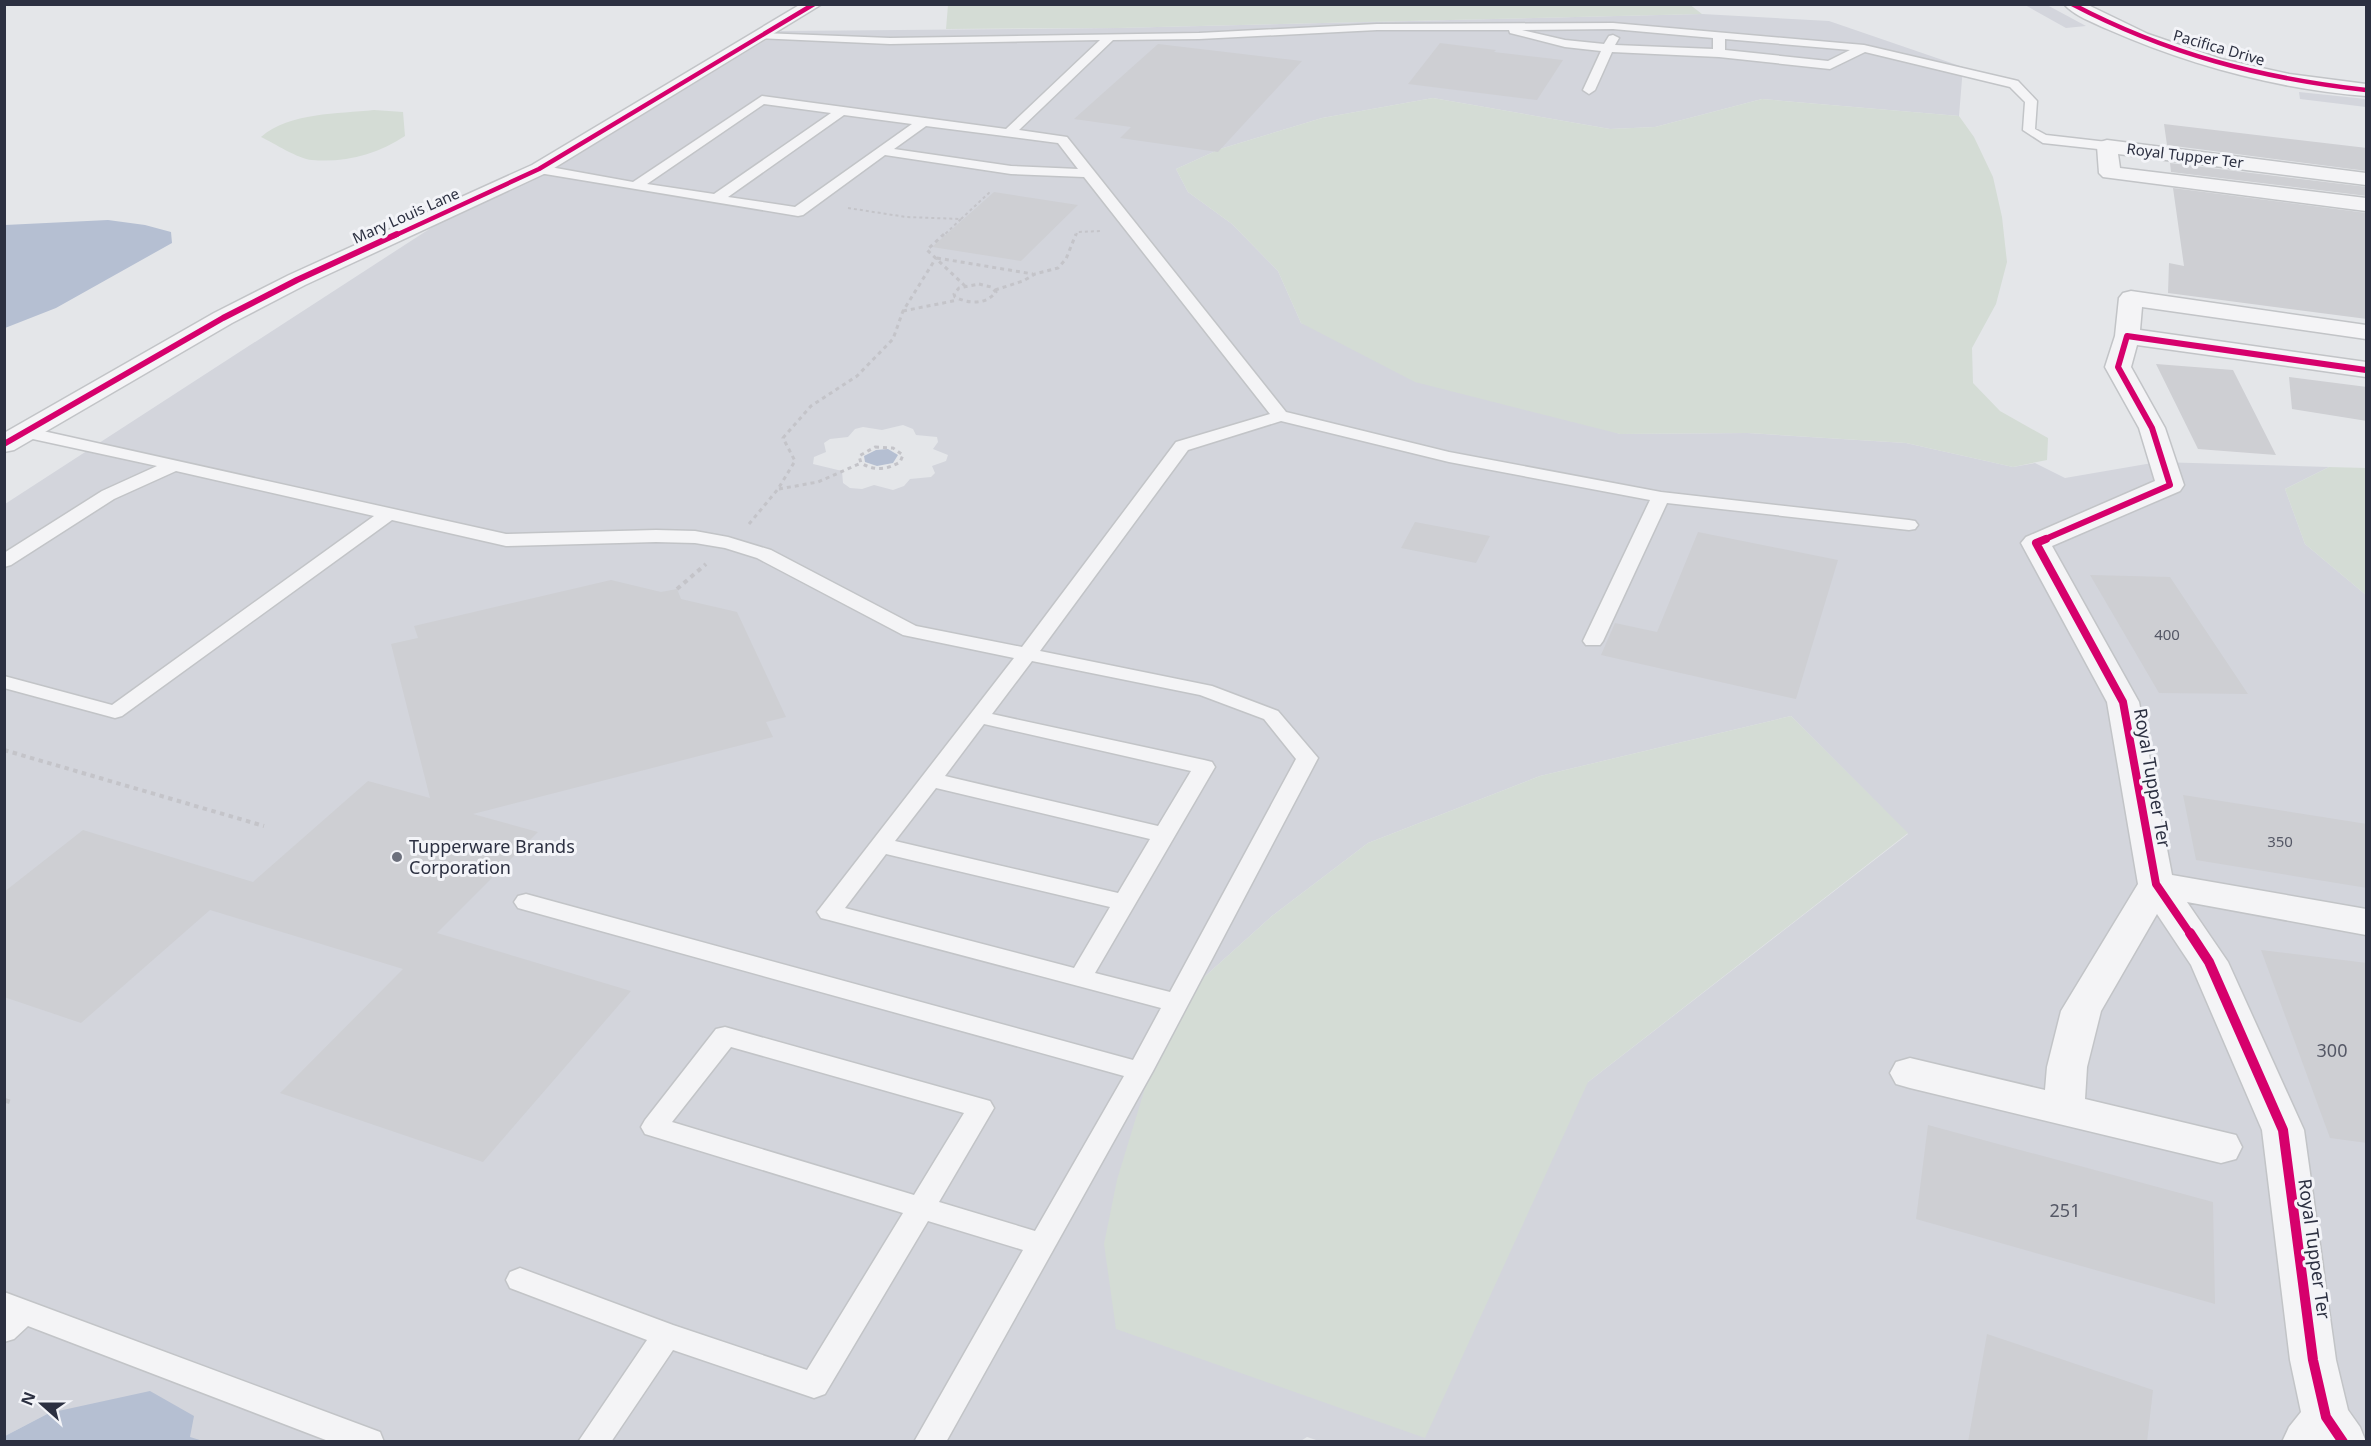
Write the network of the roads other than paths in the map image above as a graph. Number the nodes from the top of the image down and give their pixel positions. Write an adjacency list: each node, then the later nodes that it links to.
1 (814, 4): 7 (street, Mary Louis Lane)
2 (2072, 4): 14 (street, Pacifica Drive)
3 (1500, 26): 4 (lane); 5 (lane); 11 (lane)
4 (1613, 26): 6 (lane); 11 (lane)
5 (1301, 30): 8 (lane); 9 (lane)
6 (1719, 35): 10 (lane); 12 (lane)
7 (761, 36): 8 (lane); 20 (street, Mary Louis Lane)
8 (1109, 38): 17 (lane)
9 (1291, 47)
10 (1864, 48): 12 (lane); 18 (lane)
11 (1609, 49): 12 (lane); 13 (lane)
12 (1719, 53)
13 (1589, 90)
14 (2367, 90)
15 (843, 110): 16 (lane); 23 (lane); 24 (lane)
16 (924, 121): 17 (lane); 19 (lane)
17 (1009, 133): 21 (lane)
18 (2107, 146): 22 (street, Royal Tupper Ter); 25 (street, Royal Tupper Ter)
19 (884, 151): 21 (lane); 24 (lane)
20 (540, 169): 23 (lane); 30 (street, Mary Louis Lane)
21 (1088, 173): 29 (lane)
22 (2367, 179)
23 (635, 186): 24 (lane)
24 (716, 199)
25 (2367, 205)
26 (2367, 332): 27 (street, Royal Tupper Ter)
27 (2127, 336): 28 (street); 44 (street, Royal Tupper Ter)
28 (2367, 370)
29 (1280, 416): 33 (lane); 38 (lane)
30 (26, 432): 31 (street, Mary Louis Lane); 32 (lane)
31 (4, 444)
32 (174, 465): 34 (lane); 36 (lane)
33 (1661, 497): 35 (lane); 37 (lane)
34 (389, 513): 38 (lane); 39 (lane)
35 (1909, 525)
36 (4, 561)
37 (1593, 641)
38 (1028, 654): 40 (lane); 49 (lane)
39 (4, 682)
40 (979, 717): 41 (lane); 42 (lane)
41 (931, 780): 42 (lane); 43 (lane)
42 (1164, 835): 46 (lane)
43 (881, 845): 46 (lane); 48 (lane)
44 (2156, 884): 47 (street); 52 (street); 59 (street, Royal Tupper Ter)
45 (526, 902): 50 (lane)
46 (1124, 902): 48 (lane)
47 (2367, 922)
48 (1080, 978): 49 (lane)
49 (1176, 1003): 50 (lane)
50 (1140, 1071): 55 (lane)
51 (1910, 1073): 52 (street)
52 (2064, 1110): 53 (street)
53 (2221, 1147)
54 (921, 1207): 54 (lane); 55 (lane); 58 (lane)
55 (1041, 1244): 62 (lane)
56 (520, 1280): 58 (lane)
57 (11, 1315): 60 (lane)
58 (668, 1335): 61 (lane)
59 (2325, 1434)
60 (369, 1442)
61 (593, 1442)
62 (929, 1442)

